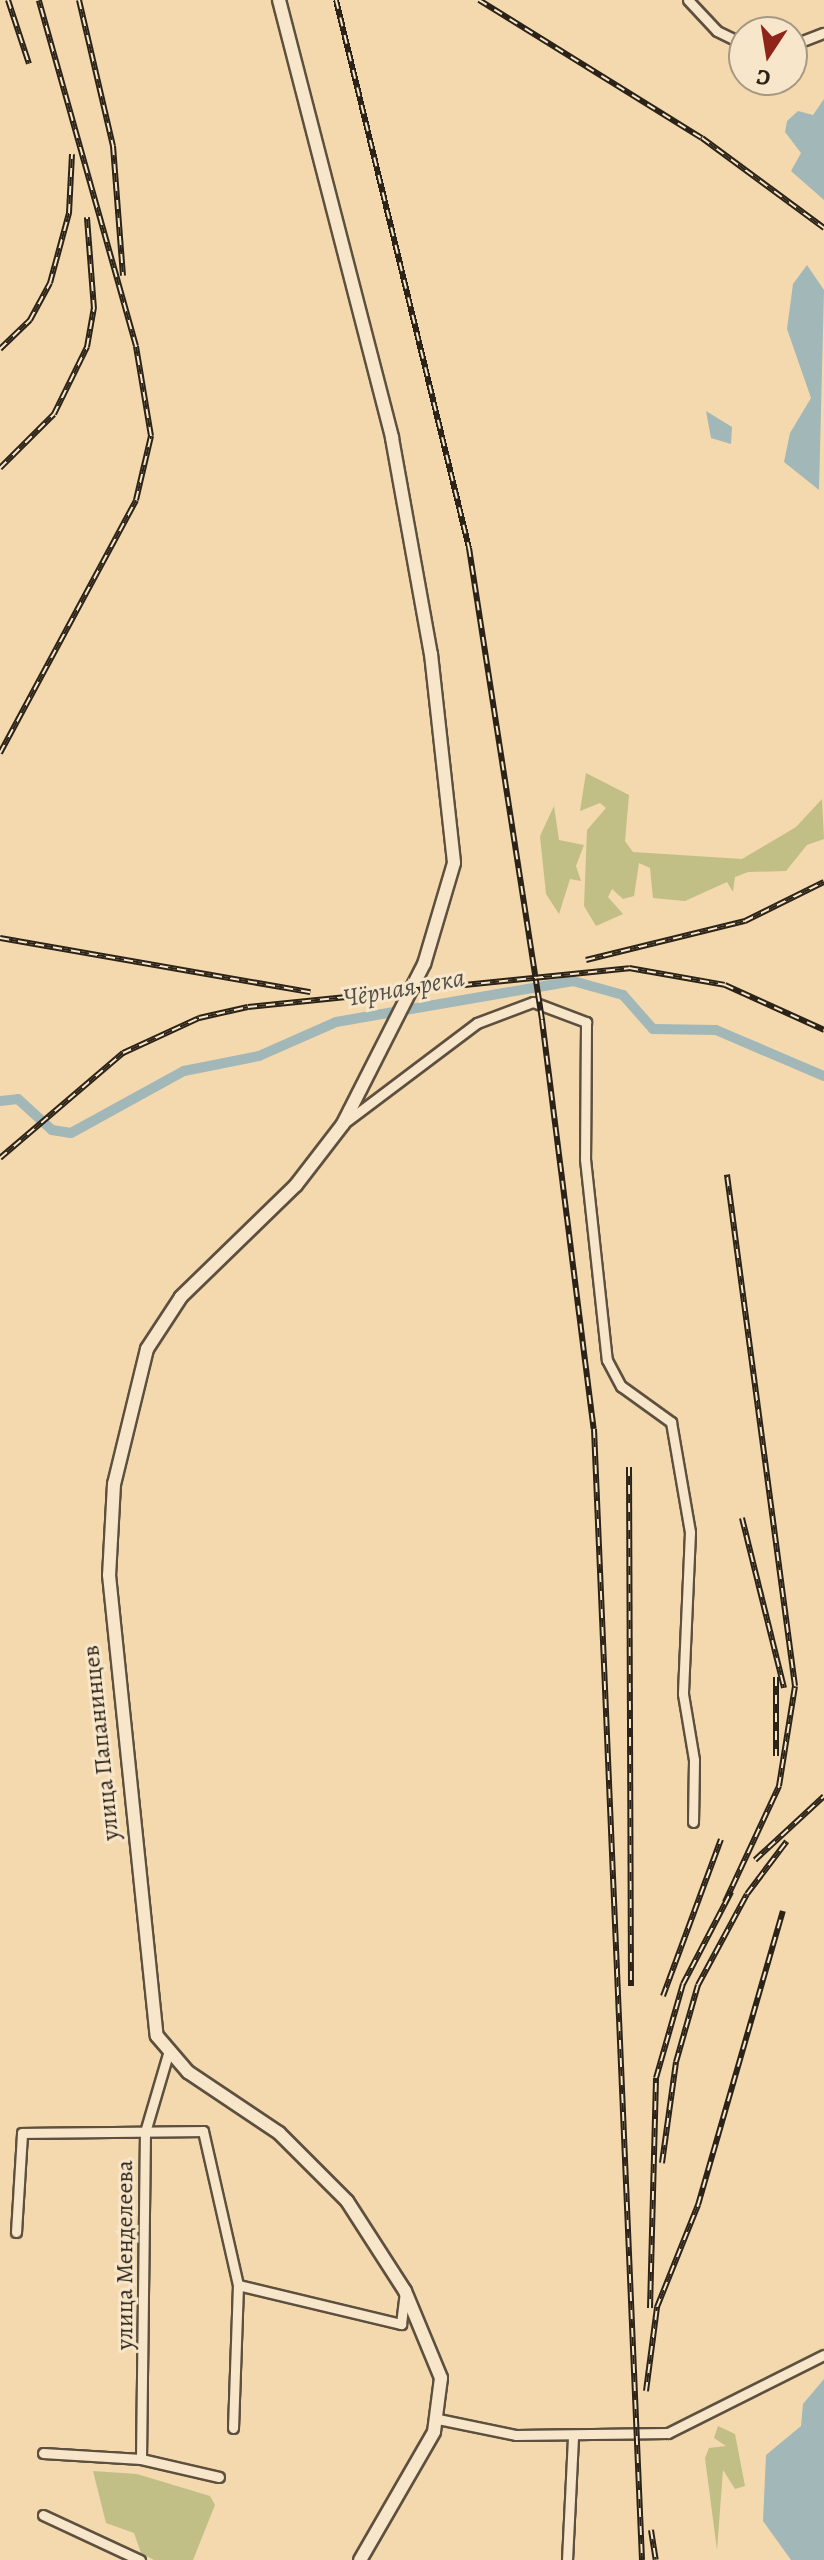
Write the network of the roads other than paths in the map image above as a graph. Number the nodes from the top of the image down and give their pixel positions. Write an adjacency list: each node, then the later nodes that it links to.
1 (279, 0): 4 (main road, улица Папанинцев)
2 (688, 0): 3 (street)
3 (728, 36)
4 (343, 1124): 5 (street); 6 (main road, улица Папанинцев)
5 (693, 1822)
6 (168, 2054): 7 (street, улица Менделеева); 10 (main road)
7 (145, 2132): 8 (street); 9 (street); 16 (street, улица Менделеева)
8 (16, 2232)
9 (238, 2285): 10 (street); 13 (street)
10 (405, 2291): 12 (main road)
11 (824, 2355): 14 (street)
12 (438, 2419): 14 (street); 20 (main road)
13 (233, 2428)
14 (573, 2436): 21 (street)
15 (43, 2453): 16 (street)
16 (141, 2459): 17 (street)
17 (219, 2477)
18 (43, 2515): 19 (street)
19 (140, 2560)
20 (360, 2560)
21 (567, 2560)

